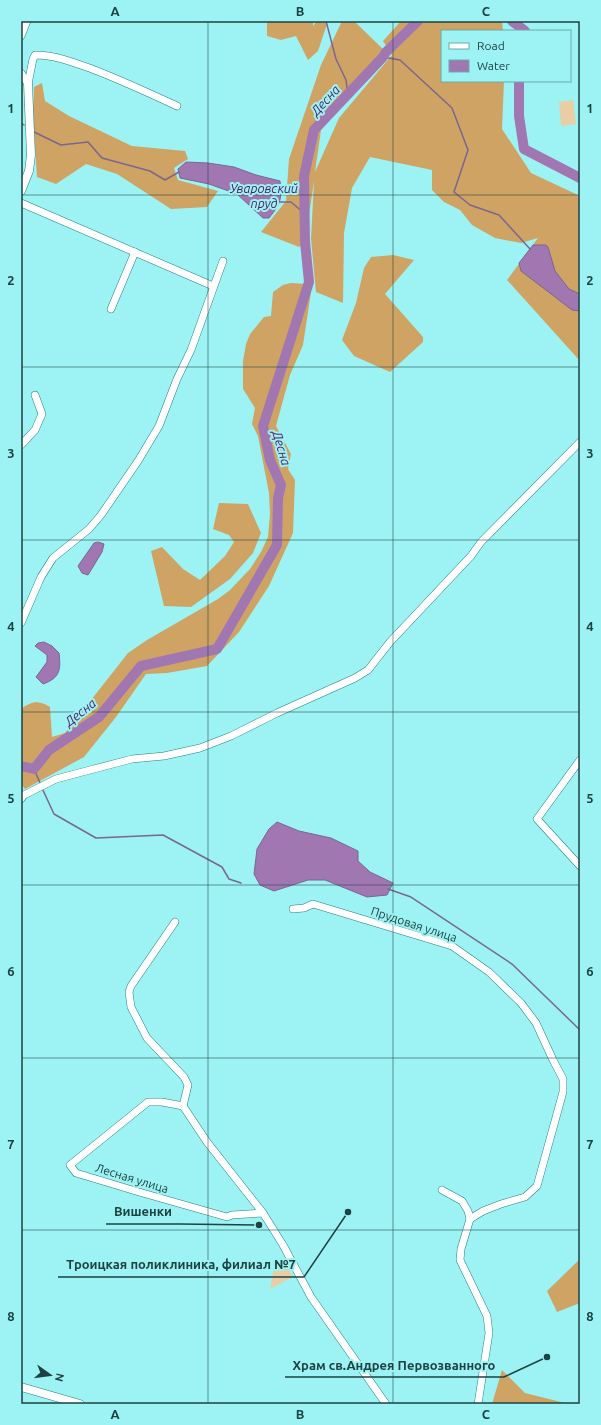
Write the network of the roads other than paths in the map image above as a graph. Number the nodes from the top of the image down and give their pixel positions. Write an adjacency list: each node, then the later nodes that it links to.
1 (26, 21): 2 (street)
2 (21, 36)
3 (21, 73): 4 (street)
4 (28, 84): 5 (street); 6 (street)
5 (177, 106)
6 (21, 190)
7 (21, 203): 8 (street)
8 (135, 252): 10 (street); 11 (street)
9 (223, 261): 10 (street)
10 (213, 286): 15 (street)
11 (111, 309)
12 (35, 395): 14 (street)
13 (580, 442): 17 (street)
14 (21, 445)
15 (21, 623)
16 (580, 760): 18 (street)
17 (21, 799)
18 (580, 866)
19 (294, 908): 24 (street, Прудовая улица)
20 (175, 922): 21 (street)
21 (182, 1106): 23 (street); 23 (street, Лесная улица)
22 (442, 1190): 24 (street)
23 (263, 1213): 27 (street)
24 (470, 1219): 28 (street)
25 (21, 1387): 26 (street)
26 (80, 1404)
27 (386, 1404)
28 (478, 1404)

